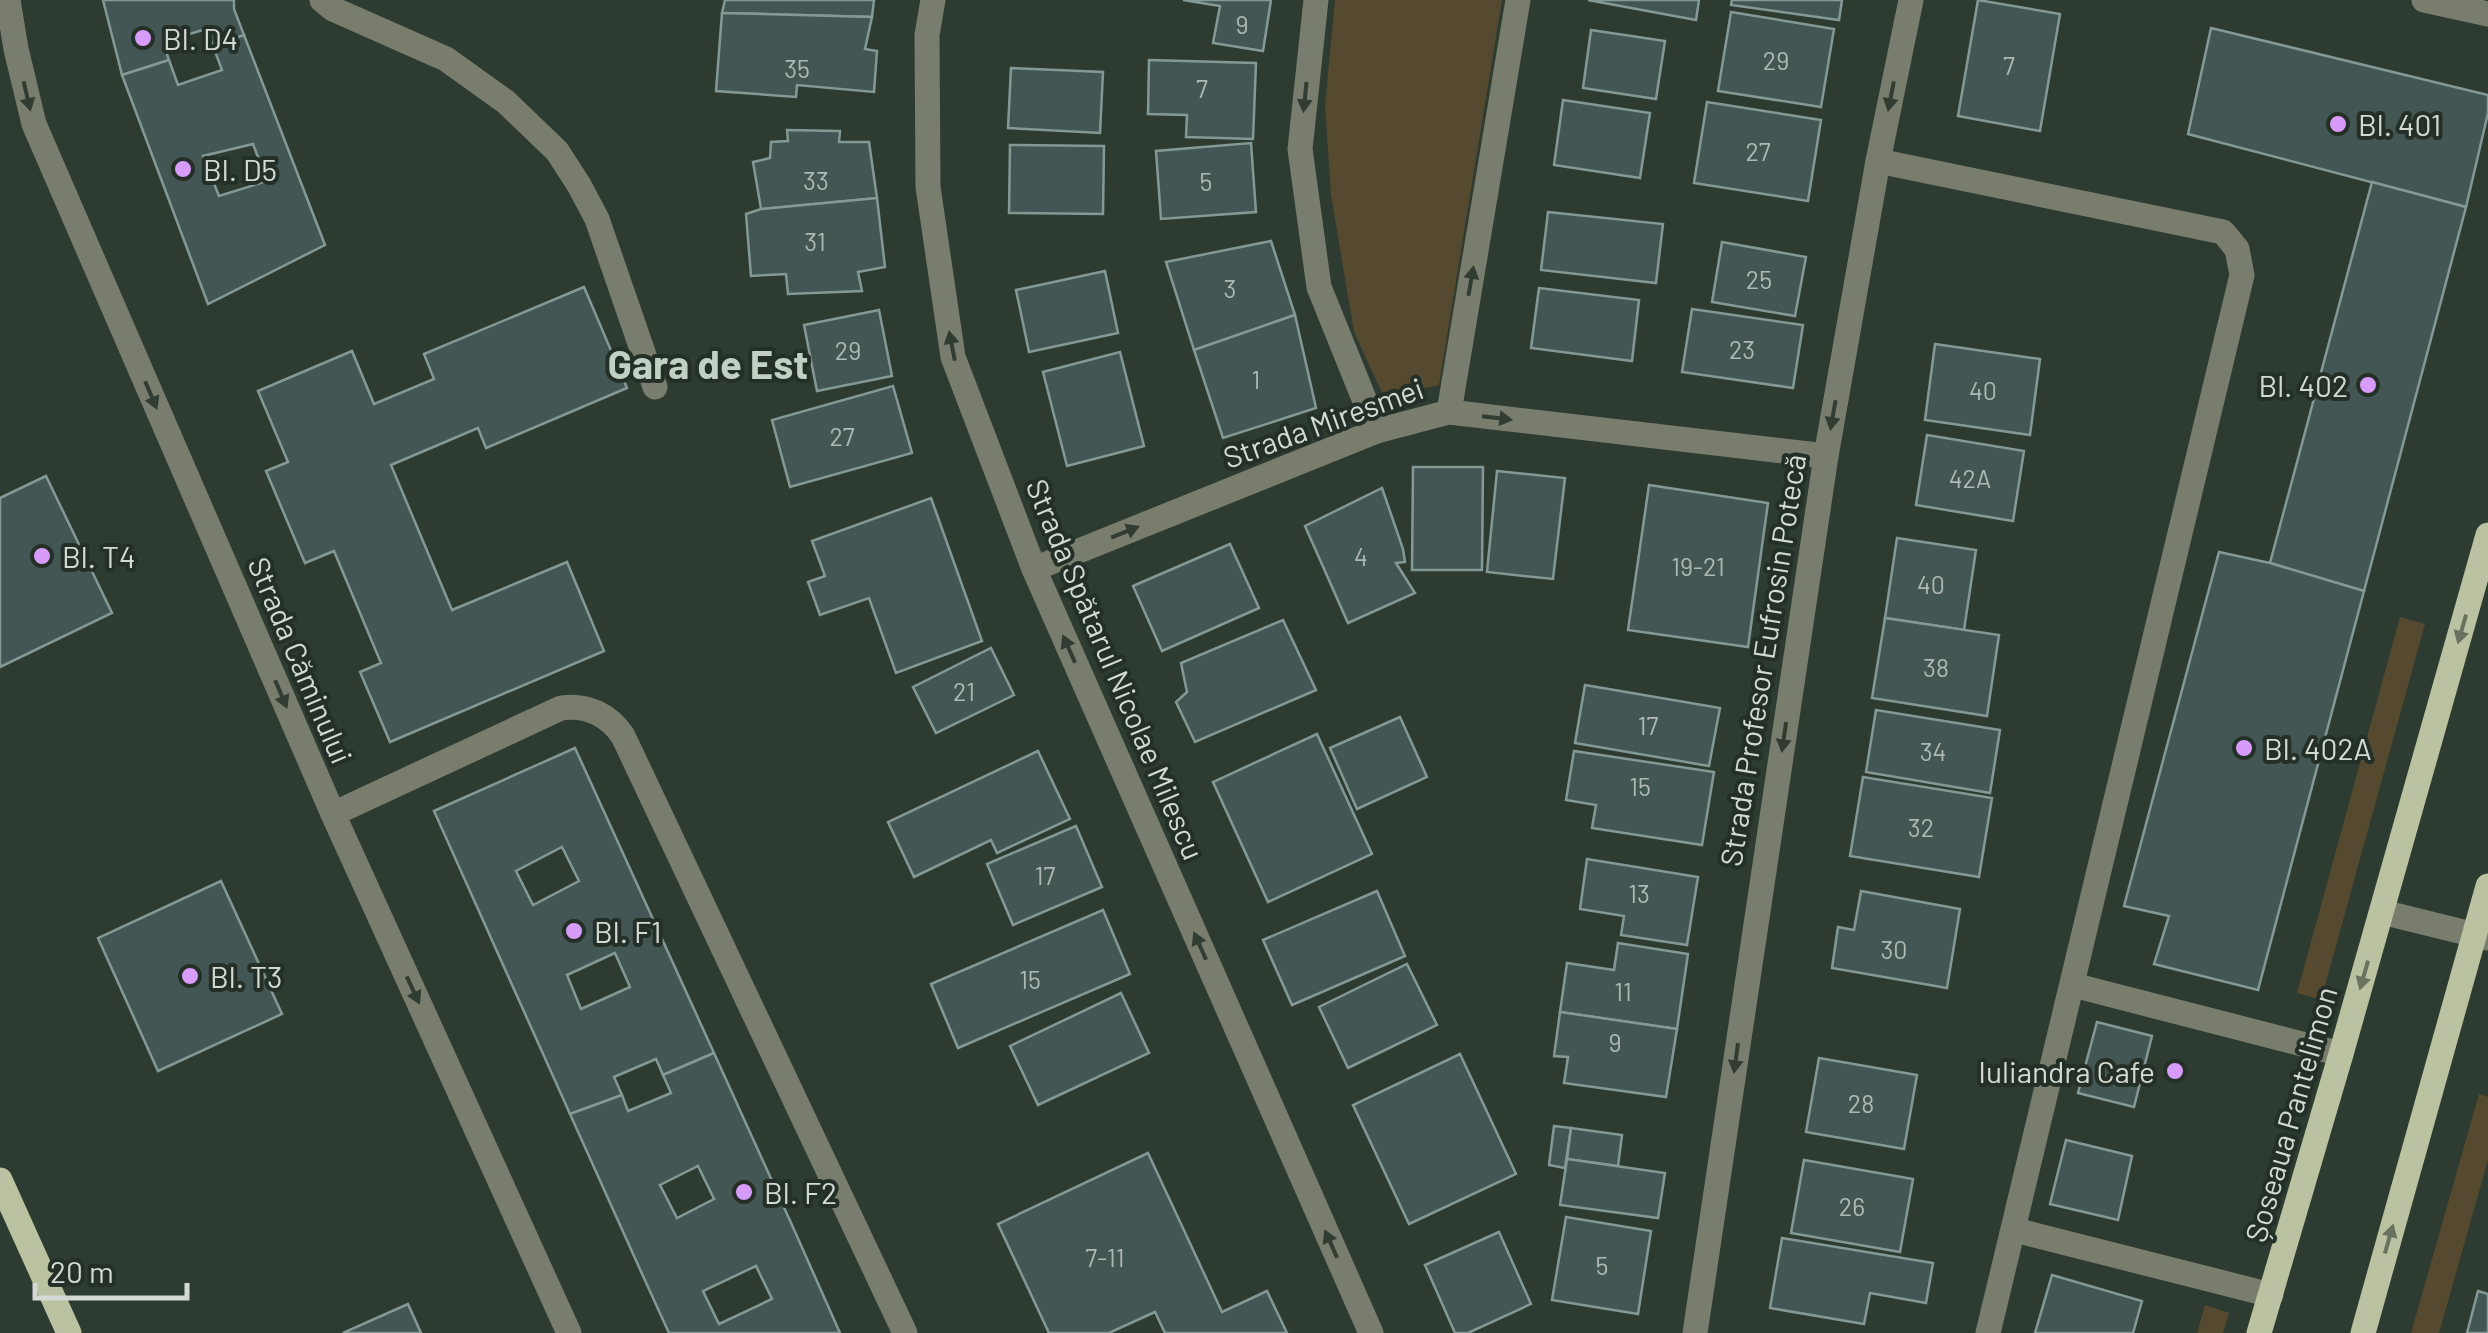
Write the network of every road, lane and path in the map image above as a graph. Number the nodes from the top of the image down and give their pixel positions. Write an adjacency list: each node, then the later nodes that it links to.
1 (8, 0): 16 (street, Strada Căminului, one-way to 16)
2 (322, 0): 10 (street)
3 (933, 0): 15 (street, Strada Spătarul Nicolae Milescu, one-way to 3)
4 (1316, 0): 12 (street, one-way to 12)
5 (1518, 0): 11 (street, one-way to 5)
6 (1910, 0): 9 (street, Strada Profesor Eufrosin Potecă, one-way to 9)
7 (2424, 0): 8 (street)
8 (2488, 14)
9 (1878, 161): 13 (street, Strada Profesor Eufrosin Potecă, one-way to 13); 20 (street)
10 (655, 387)
11 (1448, 412): 12 (street, Strada Miresmei); 13 (street, Strada Miresmei, one-way to 13)
12 (1376, 431): 15 (street, Strada Miresmei, one-way to 12)
13 (1826, 456): 29 (street, Strada Profesor Eufrosin Potecă, one-way to 29)
14 (2488, 535): 18 (main road, Șoseaua Pantelimon, one-way to 18)
15 (1034, 568): 28 (street, Strada Spătarul Nicolae Milescu, one-way to 15)
16 (332, 814): 26 (street, Strada Căminului, one-way to 26); 27 (street)
17 (2488, 886): 19 (main road)
18 (2382, 912): 19 (street); 21 (main road, Șoseaua Pantelimon, one-way to 21)
19 (2481, 936): 32 (main road, one-way to 19)
20 (2072, 985): 21 (street); 23 (street)
21 (2341, 1054): 24 (main road, Șoseaua Pantelimon)
22 (0, 1180): 25 (main road)
23 (2014, 1230): 24 (street); 30 (street)
24 (2271, 1295): 31 (main road, Șoseaua Pantelimon)
25 (69, 1333)
26 (570, 1333)
27 (906, 1333)
28 (1371, 1333)
29 (1695, 1333)
30 (1988, 1333)
31 (2259, 1333)
32 (2363, 1333)

